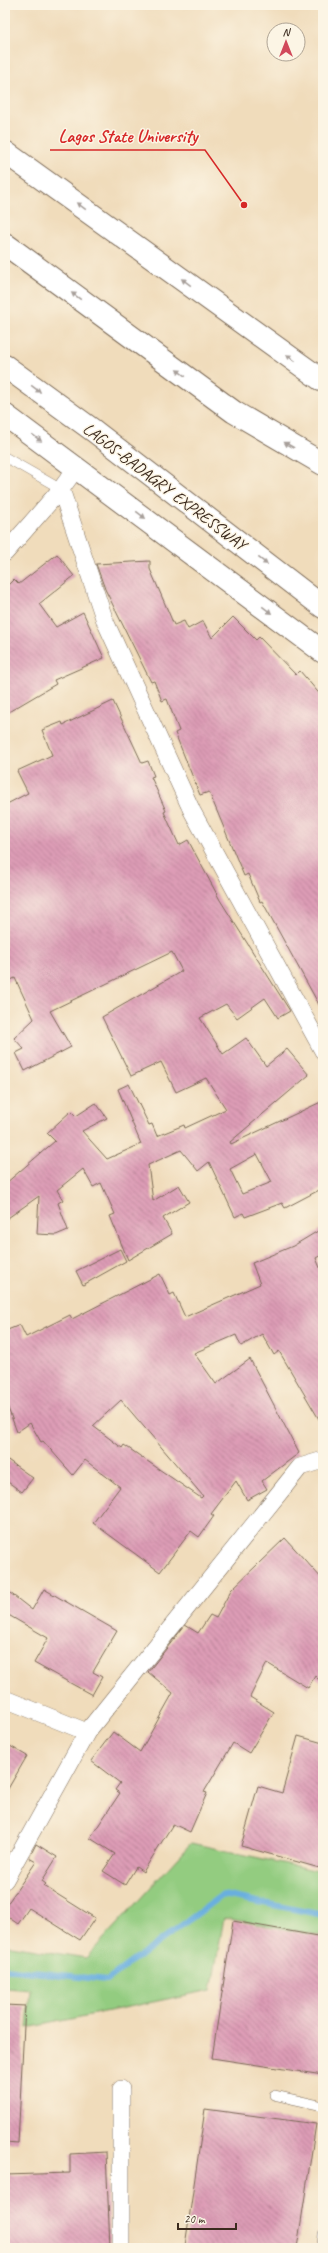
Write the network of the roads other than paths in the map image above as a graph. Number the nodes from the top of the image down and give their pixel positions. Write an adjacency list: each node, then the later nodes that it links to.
1 (5, 152): 4 (main road, one-way to 1)
2 (5, 244): 7 (main road, one-way to 2)
3 (5, 366): 11 (main road, LAGOS-BADAGRY EXPRESSWAY, one-way to 11)
4 (323, 381)
5 (5, 415): 8 (main road, one-way to 8)
6 (5, 457): 9 (lane)
7 (323, 464)
8 (77, 467): 9 (street); 12 (main road, one-way to 12)
9 (61, 489): 10 (street); 13 (street)
10 (5, 553)
11 (323, 607)
12 (323, 652)
13 (323, 1051)
14 (323, 1460): 16 (street)
15 (5, 1699): 16 (street)
16 (87, 1732): 17 (street)
17 (5, 1880)
18 (121, 2089): 22 (street)
19 (274, 2095): 20 (lane)
20 (323, 2106)
21 (323, 2234): 23 (lane)
22 (121, 2248)
23 (322, 2248)

